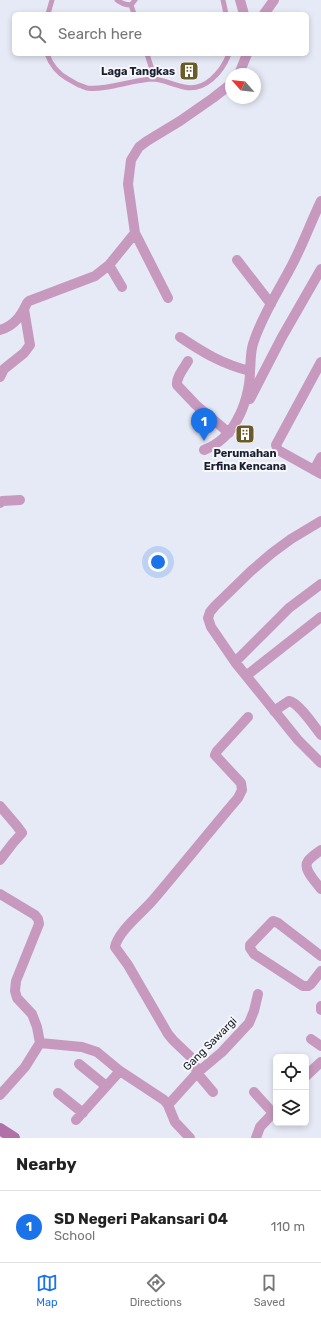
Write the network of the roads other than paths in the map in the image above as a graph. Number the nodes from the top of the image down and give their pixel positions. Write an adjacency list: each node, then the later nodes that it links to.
1 (52, 0): 7 (lane)
2 (118, 0): 6 (lane)
3 (223, 0): 9 (lane)
4 (240, 0): 10 (street)
5 (274, 0): 11 (street)
6 (133, 2): 8 (lane)
7 (49, 12)
8 (134, 12)
9 (226, 12)
10 (243, 12)
11 (266, 12)
12 (48, 56): 17 (lane)
13 (148, 56): 17 (lane)
14 (228, 56): 17 (lane)
15 (246, 56): 16 (street)
16 (241, 68)
17 (155, 79)
18 (225, 89): 20 (street)
19 (321, 201): 26 (street)
20 (135, 234): 22 (street); 25 (street)
21 (237, 260): 26 (street)
22 (109, 265): 24 (street); 27 (street)
23 (321, 269): 34 (street)
24 (122, 287)
25 (168, 298)
26 (271, 304): 32 (street)
27 (24, 309): 28 (street); 33 (street)
28 (0, 330)
29 (180, 338): 32 (street)
30 (188, 361): 34 (street)
31 (321, 362): 37 (street)
32 (250, 371): 34 (street)
33 (0, 377)
34 (231, 434): 35 (street)
35 (204, 450)
36 (321, 457): 37 (street)
37 (318, 472)
38 (1, 500): 39 (street)
39 (20, 500)
40 (321, 521): 43 (street)
41 (321, 584): 43 (street)
42 (321, 617): 44 (street)
43 (235, 662): 44 (street)
44 (246, 676): 45 (street)
45 (274, 711): 47 (street); 48 (street)
46 (248, 717): 65 (street)
47 (321, 734)
48 (321, 763)
49 (0, 806): 51 (street)
50 (321, 850): 52 (street)
51 (0, 860)
52 (321, 889)
53 (0, 894): 60 (street)
54 (321, 956): 55 (street)
55 (321, 971)
56 (258, 994): 65 (street, Gang Sawargi)
57 (321, 1006): 58 (street)
58 (321, 1010)
59 (311, 1039): 61 (street)
60 (40, 1043): 64 (street); 71 (street)
61 (321, 1046)
62 (321, 1062): 66 (street)
63 (79, 1064): 67 (street)
64 (120, 1071): 67 (street); 72 (street)
65 (197, 1073): 68 (street); 72 (street, Gang Sawargi)
66 (309, 1073)
67 (106, 1086): 70 (street)
68 (213, 1092)
69 (254, 1092): 73 (street)
70 (58, 1093)
71 (0, 1095)
72 (168, 1105): 77 (street)
73 (273, 1109)
74 (273, 1113): 78 (street)
75 (0, 1129): 76 (street)
76 (14, 1138)
77 (190, 1138)
78 (256, 1138)

